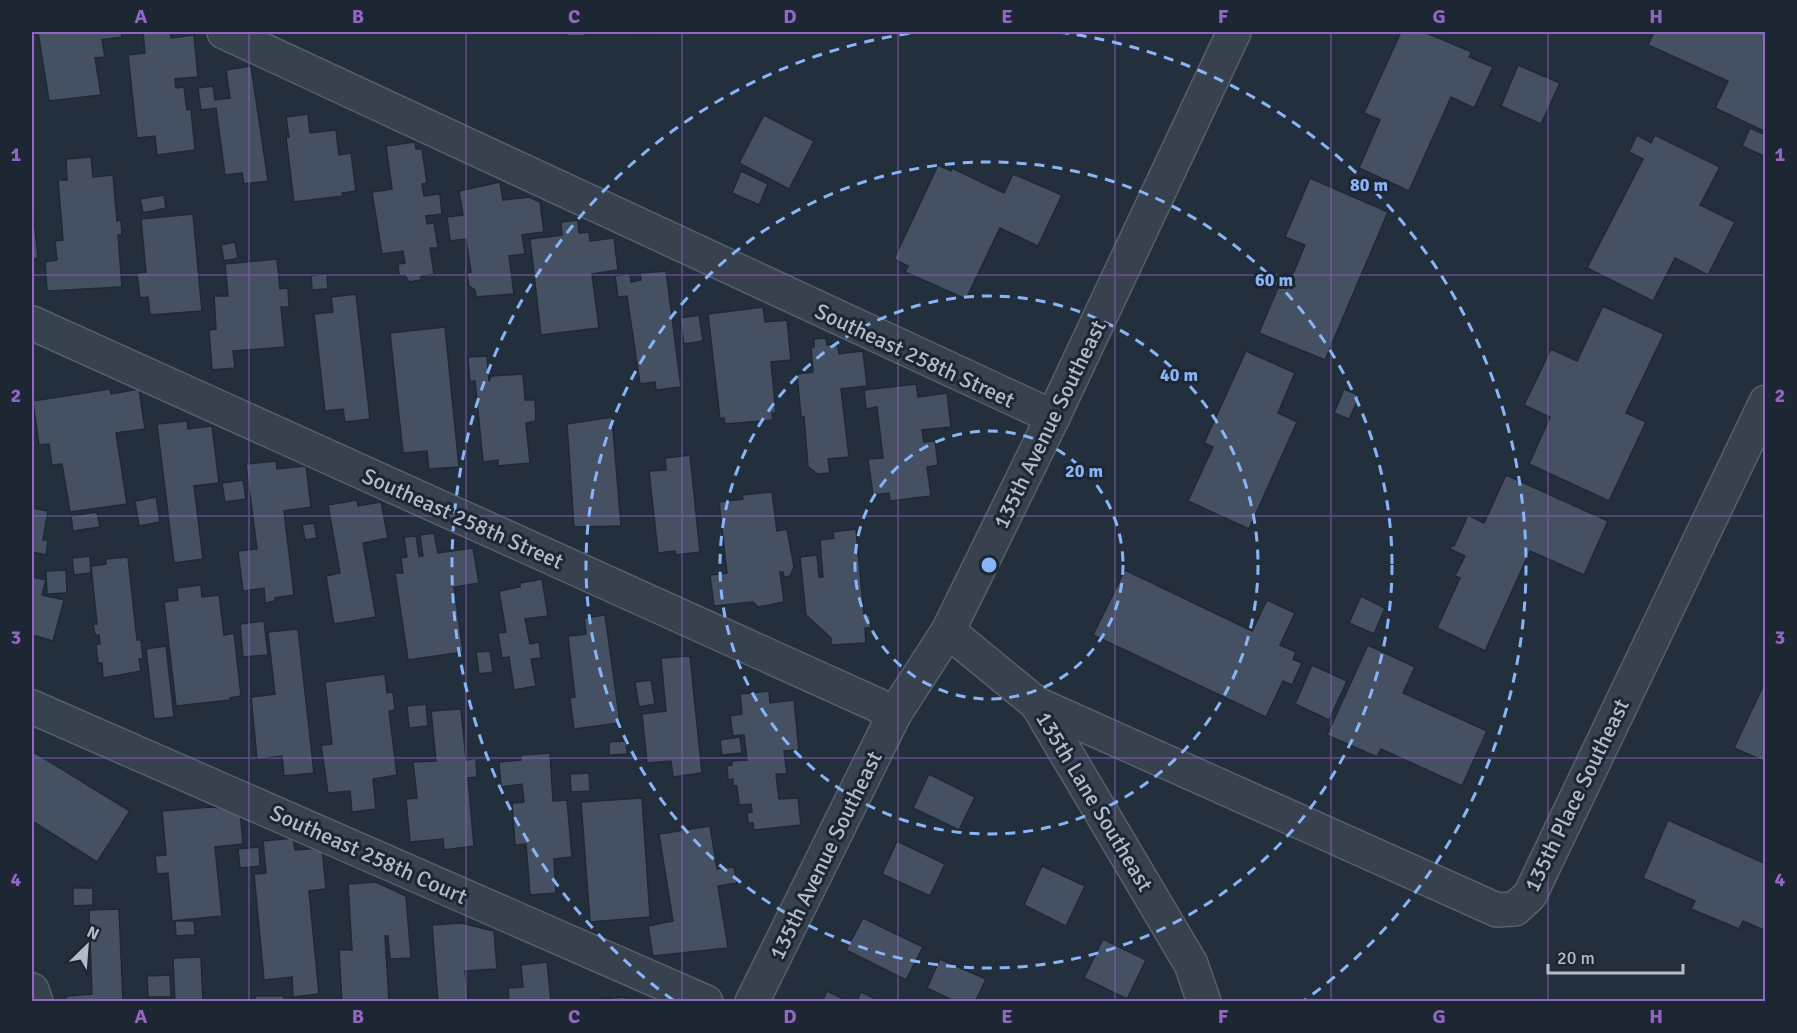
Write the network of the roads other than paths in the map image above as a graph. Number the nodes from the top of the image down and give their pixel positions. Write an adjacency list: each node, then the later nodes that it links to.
1 (224, 32): 5 (street, Southeast 258th Street)
2 (1234, 32): 5 (street, 135th Avenue Southeast)
3 (32, 323): 9 (street, Southeast 258th Street)
4 (1766, 402): 7 (street, 135th Place Southeast)
5 (1053, 417): 6 (street, 135th Avenue Southeast)
6 (948, 631): 7 (street, 135th Lane Southeast); 9 (street, 135th Avenue Southeast)
7 (1037, 704): 14 (street, 135th Lane Southeast)
8 (32, 707): 12 (street, Southeast 258th Court)
9 (895, 713): 13 (street, 135th Avenue Southeast)
10 (32, 990): 11 (street)
11 (36, 1002)
12 (706, 1002)
13 (752, 1002)
14 (1204, 1002)

